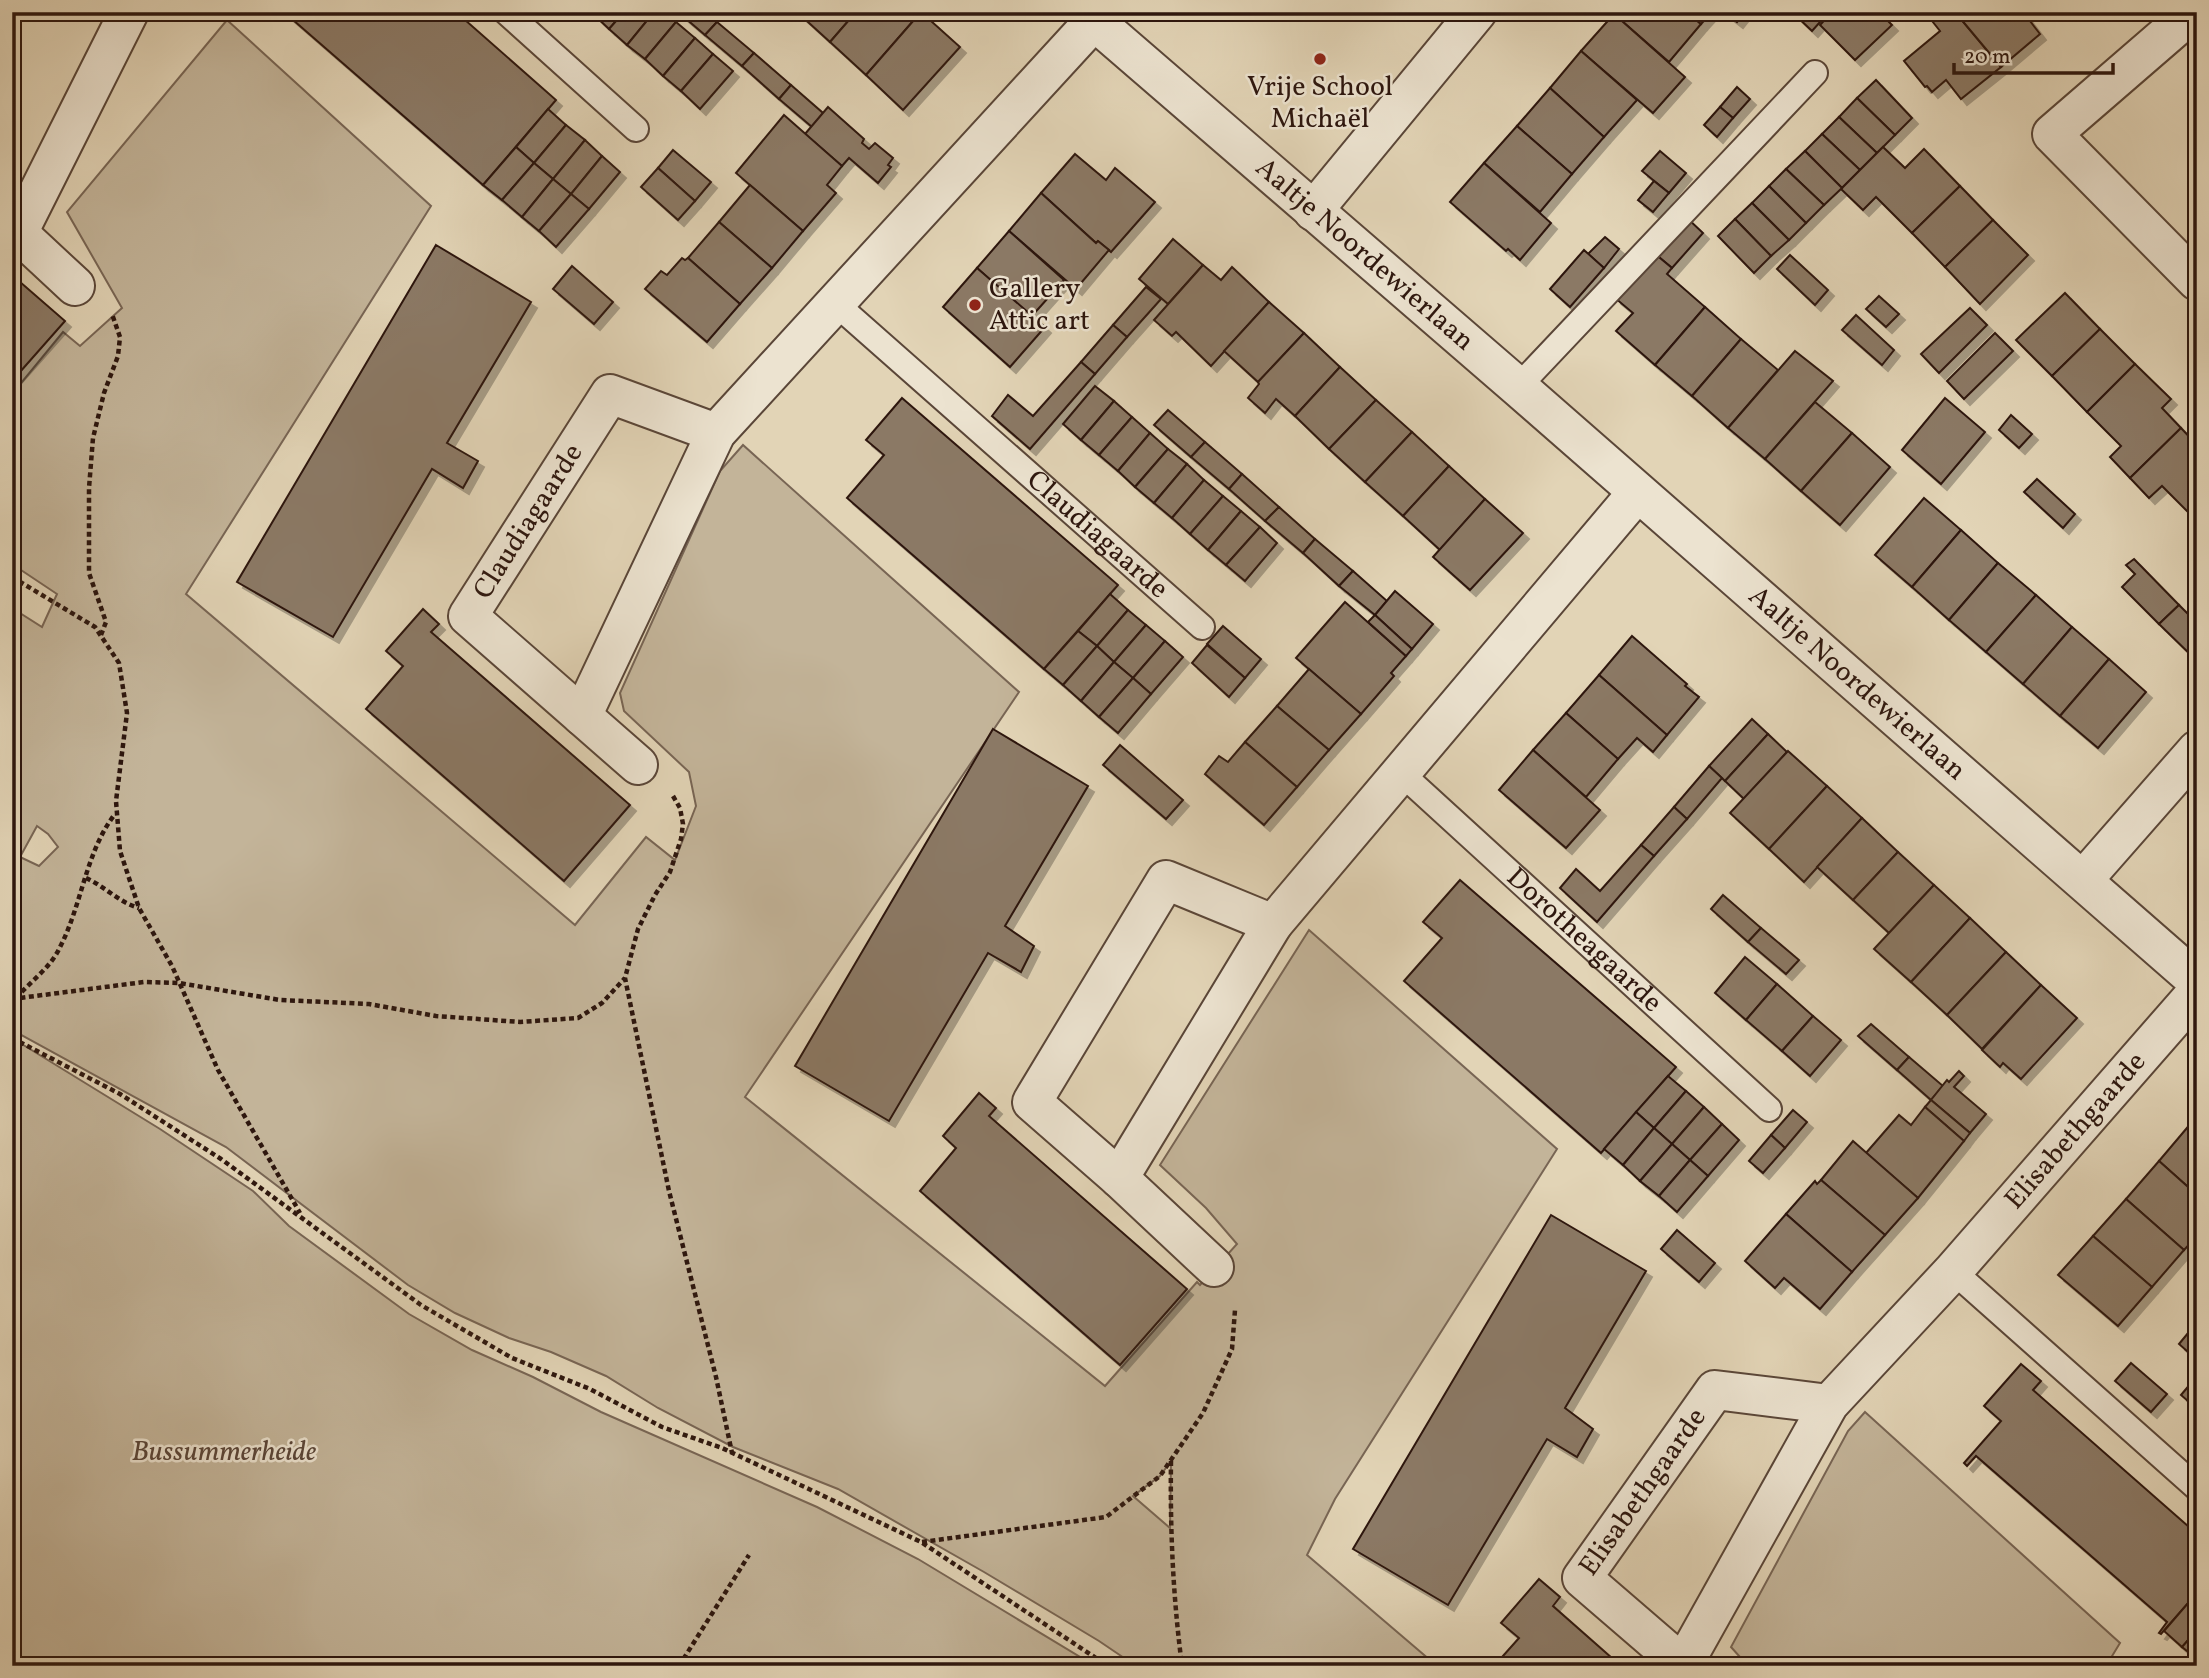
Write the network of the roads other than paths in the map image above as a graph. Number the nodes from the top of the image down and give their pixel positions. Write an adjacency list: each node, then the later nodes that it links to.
1 (129, 12): 9 (street)
2 (506, 12): 7 (lane)
3 (1477, 12): 8 (street)
4 (2193, 12): 10 (street)
5 (1089, 17): 8 (street, Aaltje Noordewierlaan); 12 (street)
6 (1815, 73): 13 (lane)
7 (636, 129)
8 (1313, 211): 13 (street, Aaltje Noordewierlaan)
9 (15, 230): 11 (street)
10 (2197, 281)
11 (75, 286)
12 (835, 303): 14 (street); 16 (lane, Claudiagaarde)
13 (1518, 387): 15 (street, Aaltje Noordewierlaan)
14 (716, 433): 17 (street); 17 (street, Claudiagaarde)
15 (1637, 493): 20 (street); 21 (street, Aaltje Noordewierlaan)
16 (1202, 627)
17 (582, 716): 19 (street, Claudiagaarde)
18 (2197, 750): 21 (street)
19 (638, 765)
20 (1401, 773): 22 (street); 25 (lane, Dorotheagaarde)
21 (2083, 880): 23 (street, Aaltje Noordewierlaan)
22 (1273, 924): 26 (street); 26 (street)
23 (2197, 981)
24 (2197, 992): 28 (street, Elisabethgaarde)
25 (1769, 1109)
26 (1119, 1178): 27 (street)
27 (1214, 1267)
28 (1953, 1271): 29 (street, Elisabethgaarde); 30 (lane)
29 (1829, 1404): 31 (street, Elisabethgaarde); 31 (street, Elisabethgaarde)
30 (2197, 1488)
31 (1683, 1665)

